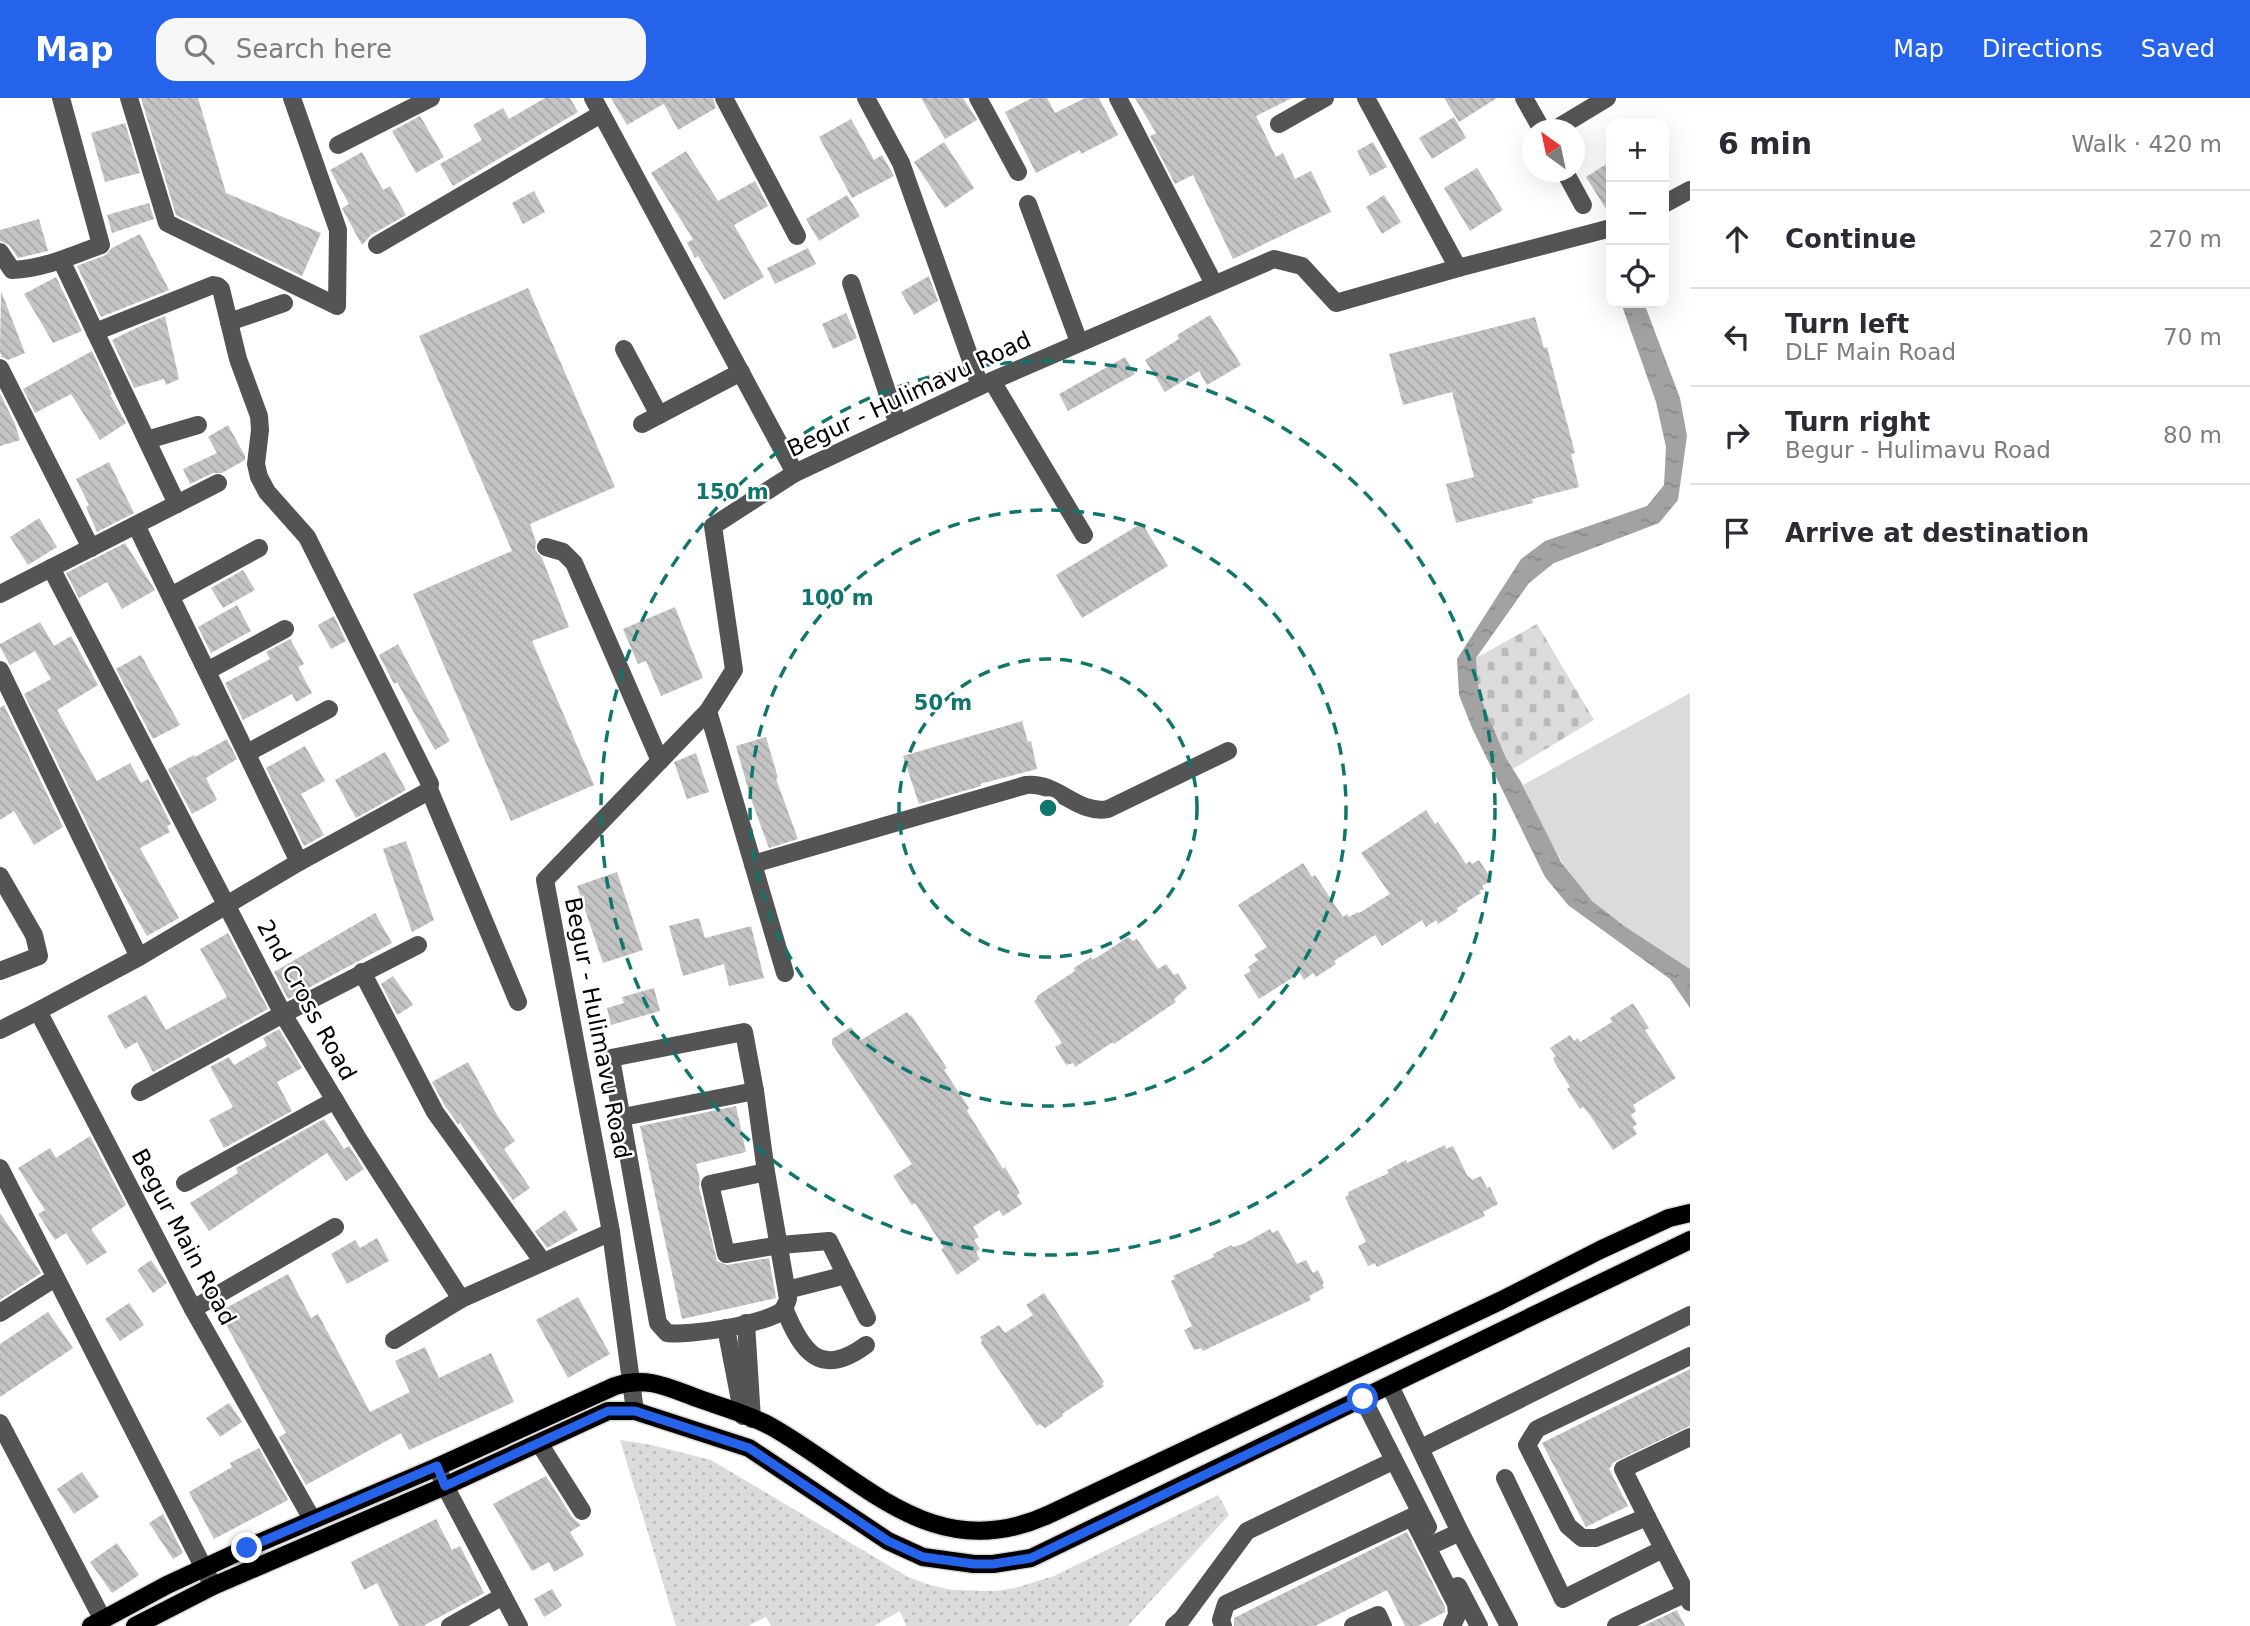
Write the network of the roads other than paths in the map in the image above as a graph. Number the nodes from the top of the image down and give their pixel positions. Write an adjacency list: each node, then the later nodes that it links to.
1 (61, 98): 28 (street)
2 (129, 98): 3 (street)
3 (292, 98)
4 (431, 98): 17 (street)
5 (724, 98): 25 (street)
6 (866, 98): 39 (street)
7 (978, 98): 18 (street)
8 (1118, 98): 31 (street)
9 (1325, 98): 16 (street)
10 (1366, 98): 29 (street)
11 (1524, 98): 14 (street)
12 (1607, 98): 15 (street)
13 (597, 106): 26 (street); 38 (street)
14 (1536, 119)
15 (1572, 119)
16 (1279, 124)
17 (338, 145)
18 (1018, 172)
19 (1570, 182): 23 (street)
20 (1690, 190): 21 (street)
21 (1669, 201)
22 (1028, 204): 35 (street)
23 (1583, 205)
24 (1606, 229): 29 (street, Begur - Hulimavu Road)
25 (797, 236)
26 (377, 244)
27 (0, 252): 28 (street)
28 (61, 260): 34 (street)
29 (1458, 268): 31 (street, Begur - Hulimavu Road)
30 (851, 284): 43 (street)
31 (1214, 284): 35 (street, Begur - Hulimavu Road)
32 (284, 303): 33 (street)
33 (229, 322): 34 (street); 64 (street)
34 (96, 332): 44 (street)
35 (1079, 342): 39 (street, Begur - Hulimavu Road)
36 (624, 349): 40 (street)
37 (0, 368): 51 (street)
38 (741, 372): 40 (street); 45 (street)
39 (986, 384): 43 (street, Begur - Hulimavu Road); 49 (street)
40 (659, 415): 41 (street)
41 (642, 424)
42 (198, 425): 44 (street)
43 (898, 425): 45 (street, Begur - Hulimavu Road)
44 (147, 440): 47 (street)
45 (795, 474): 60 (street, Begur - Hulimavu Road)
46 (218, 483): 47 (street)
47 (177, 504): 48 (street)
48 (136, 525): 51 (street); 55 (street)
49 (1084, 535)
50 (546, 547): 63 (street)
51 (91, 548): 53 (street)
52 (259, 548): 55 (street)
53 (51, 568): 54 (street); 68 (street, 2nd Cross Road)
54 (0, 594)
55 (171, 596): 58 (street)
56 (285, 629): 58 (street)
57 (0, 670): 70 (street)
58 (207, 671): 62 (street)
59 (329, 709): 62 (street)
60 (708, 711): 63 (street, Begur - Hulimavu Road); 66 (street)
61 (1228, 751): 66 (street)
62 (247, 753): 65 (street)
63 (660, 761): 87 (street, Begur - Hulimavu Road)
64 (429, 789): 65 (street); 74 (street)
65 (299, 862): 68 (street)
66 (753, 863): 73 (street)
67 (0, 876): 71 (street)
68 (226, 905): 70 (street); 76 (street, 2nd Cross Road)
69 (418, 945): 72 (street)
70 (139, 957): 75 (street)
71 (0, 971)
72 (362, 972): 76 (street); 90 (street)
73 (785, 973)
74 (517, 1002)
75 (38, 1012): 77 (street); 97 (street, Begur Main Road)
76 (283, 1014): 79 (street); 80 (street, 2nd Cross Road)
77 (0, 1030)
78 (755, 1091): 81 (street); 81 (street); 83 (street)
79 (140, 1092)
80 (335, 1100): 84 (street); 94 (street, 2nd Cross Road)
81 (623, 1117): 103 (street)
82 (0, 1168): 92 (street)
83 (766, 1172): 89 (street); 89 (street)
84 (185, 1183)
85 (1690, 1213): 95 (main road)
86 (335, 1227): 97 (street)
87 (611, 1232): 90 (street); 107 (street, Begur - Hulimavu Road)
88 (1690, 1240): 102 (main road)
89 (780, 1245): 91 (street); 93 (street)
90 (544, 1262): 94 (street)
91 (846, 1275): 93 (street); 100 (street)
92 (55, 1278): 98 (street); 128 (street)
93 (787, 1290): 96 (street)
94 (461, 1299): 104 (street)
95 (1500, 1301): 102 (main road); 121 (main road)
96 (784, 1308): 101 (street); 105 (street)
97 (194, 1309): 123 (street, Begur Main Road)
98 (0, 1313)
99 (1690, 1315): 115 (street)
100 (867, 1318)
101 (746, 1323): 103 (street); 111 (street)
102 (1514, 1326): 108 (main road)
103 (726, 1328): 111 (street)
104 (394, 1340)
105 (866, 1345)
106 (1690, 1356): 122 (street)
107 (632, 1381): 110 (street, Begur - Hulimavu Road); 111 (main road); 117 (main road)
108 (1390, 1386): 109 (main road); 115 (street)
109 (1363, 1399): 116 (street); 125 (main road)
110 (635, 1411): 114 (main road); 125 (main road)
111 (747, 1417): 121 (main road)
112 (0, 1423): 132 (street)
113 (1690, 1437): 122 (street)
114 (538, 1443): 119 (main road); 120 (street)
115 (1422, 1448): 124 (street)
116 (1394, 1461): 126 (street); 136 (street)
117 (437, 1466): 119 (street); 123 (main road)
118 (1505, 1478): 127 (street)
119 (445, 1486): 129 (main road); 130 (street)
120 (582, 1511)
121 (902, 1511): 125 (main road)
122 (1647, 1517): 127 (street)
123 (312, 1519): 128 (main road)
124 (1460, 1532): 126 (street); 142 (street)
125 (888, 1541)
126 (1436, 1543): 141 (street)
127 (1664, 1549): 131 (street)
128 (204, 1567): 129 (street); 132 (main road)
129 (213, 1586): 133 (main road)
130 (503, 1596): 134 (street); 135 (street)
131 (1688, 1598): 143 (street)
132 (97, 1623)
133 (135, 1626)
134 (450, 1626)
135 (519, 1626)
136 (1174, 1626)
137 (1223, 1626): 140 (street)
138 (1353, 1626): 139 (street)
139 (1383, 1626)
140 (1452, 1626)
141 (1479, 1626)
142 (1509, 1626)
143 (1616, 1626)

